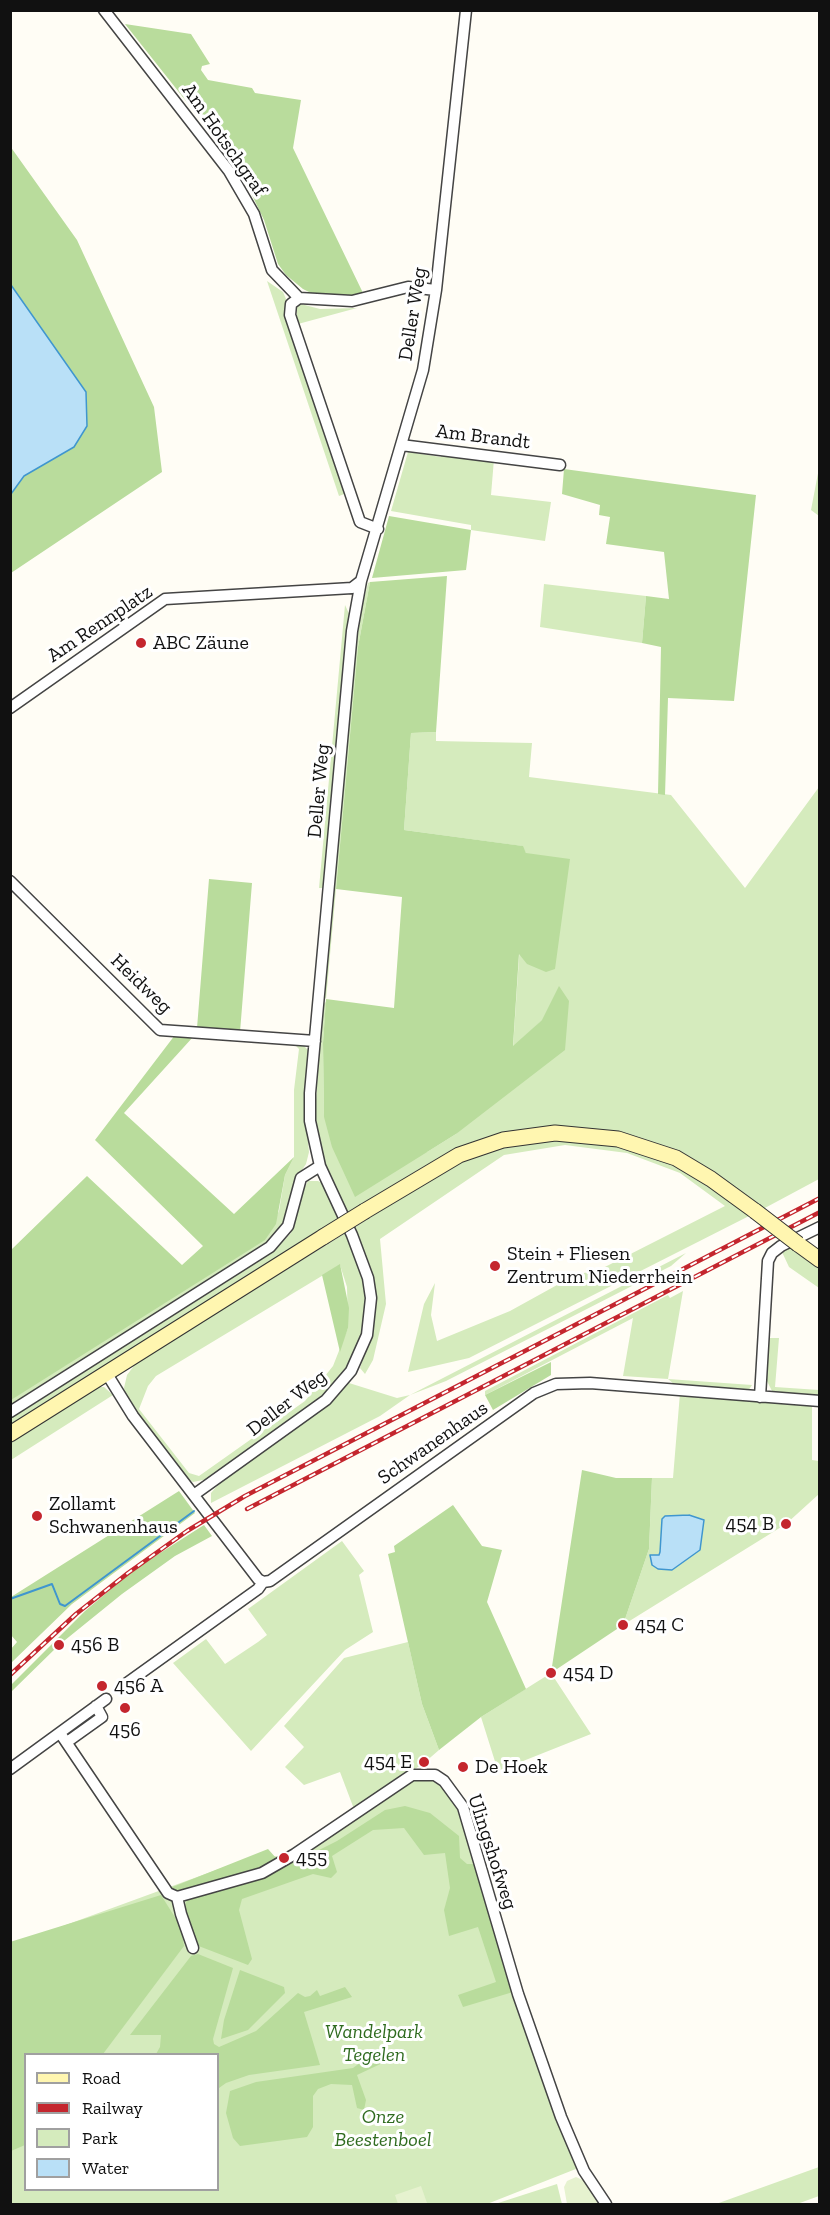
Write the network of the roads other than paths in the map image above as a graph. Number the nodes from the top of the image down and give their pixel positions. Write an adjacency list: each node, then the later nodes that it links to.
1 (104, 10): 4 (street, Am Hotschgraf)
2 (466, 10): 3 (street, Deller Weg)
3 (436, 290): 4 (street); 5 (street, Deller Weg)
4 (298, 298): 7 (street)
5 (401, 445): 6 (street, Am Brandt); 7 (street, Deller Weg)
6 (560, 465)
7 (378, 529): 8 (street, Deller Weg)
8 (361, 581): 9 (street, Am Rennplatz); 11 (street, Deller Weg)
9 (10, 708)
10 (10, 881): 11 (street, Heidweg)
11 (315, 1041): 12 (street, Deller Weg)
12 (320, 1166): 18 (street); 20 (street, Deller Weg)
13 (819, 1227): 16 (street)
14 (819, 1260): 15 (main road, bridge)
15 (107, 1374): 19 (main road); 20 (street)
16 (760, 1397): 17 (street, Schwanenhaus); 21 (street, Schwanenhaus)
17 (819, 1401)
18 (10, 1412)
19 (10, 1434)
20 (195, 1494): 21 (street)
21 (263, 1582): 22 (street, Schwanenhaus)
22 (120, 1688)
23 (106, 1699): 24 (street)
24 (63, 1737): 25 (street); 26 (street)
25 (10, 1768)
26 (177, 1897): 27 (street); 28 (street, Ulingshofweg)
27 (193, 1948)
28 (606, 2205)

